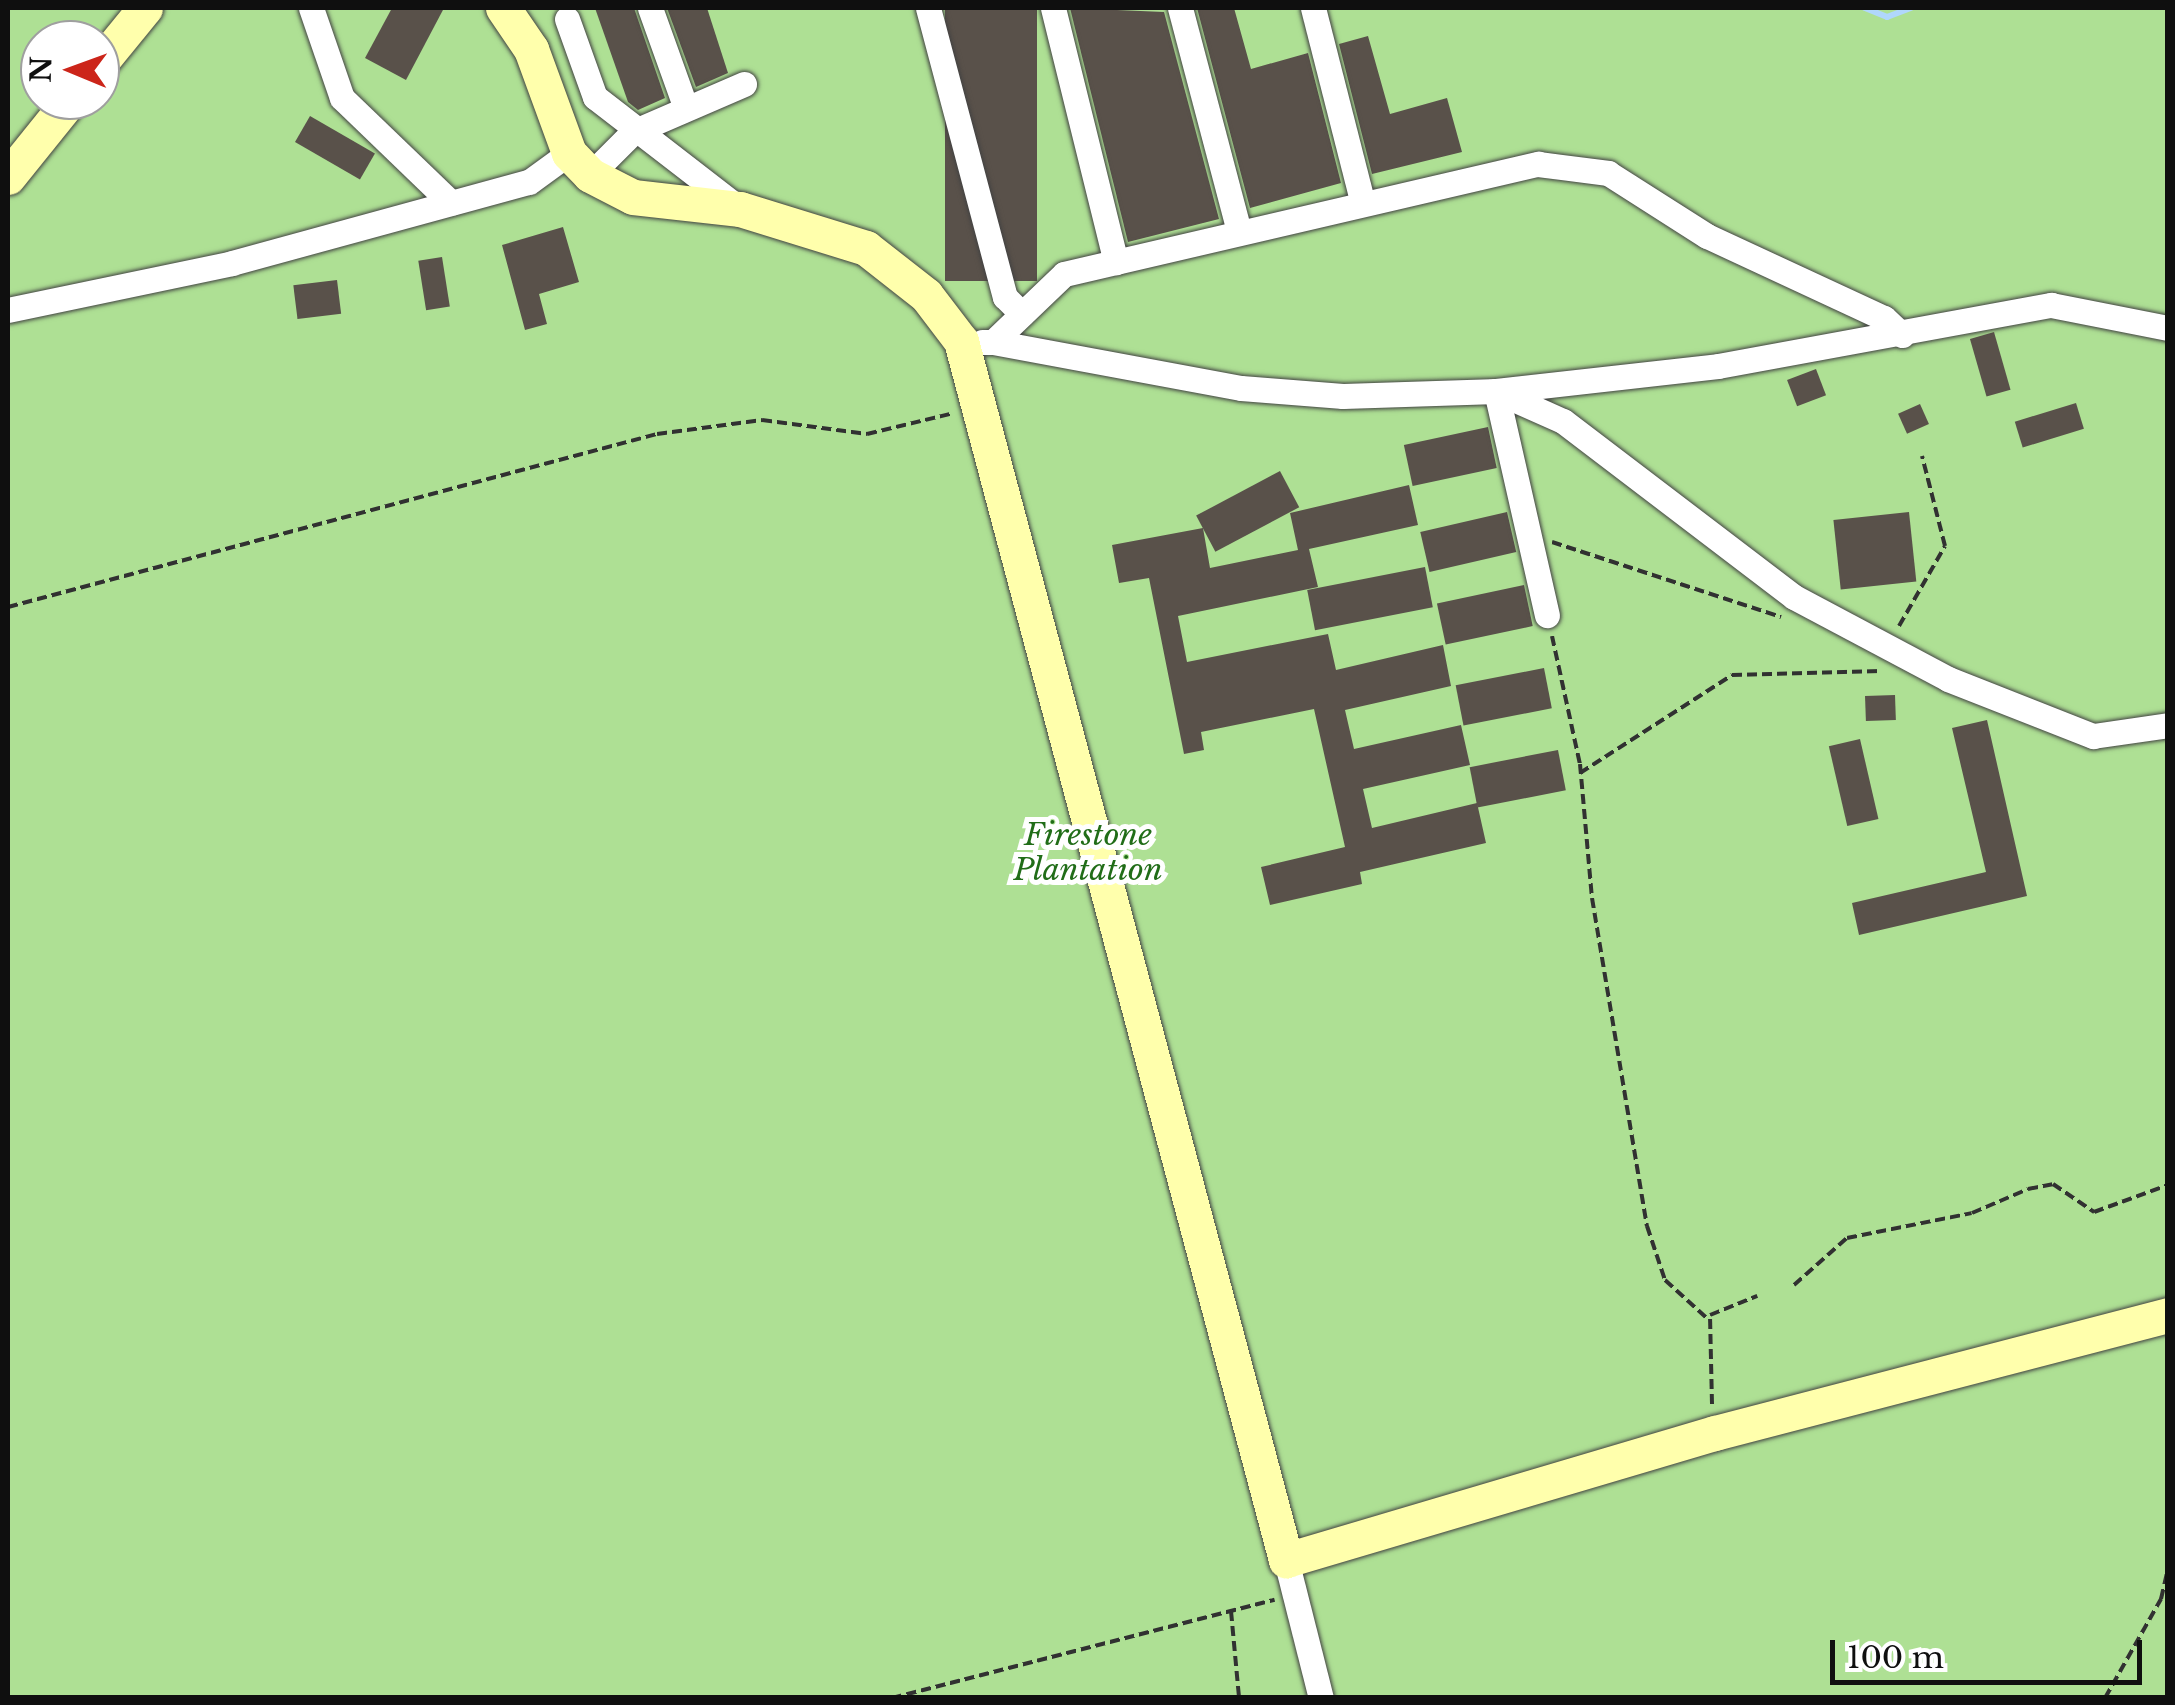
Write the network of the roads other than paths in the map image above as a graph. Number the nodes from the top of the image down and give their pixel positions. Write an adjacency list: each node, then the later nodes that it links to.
1 (146, 8): 10 (street)
2 (311, 8): 18 (street)
3 (503, 8): 15 (street)
4 (650, 8): 12 (street)
5 (928, 8): 23 (street)
6 (1052, 8): 21 (street)
7 (1180, 8): 20 (street)
8 (1313, 8): 17 (street)
9 (567, 19): 14 (street)
10 (120, 39)
11 (744, 84): 12 (street)
12 (684, 103): 14 (street)
13 (54, 120): 16 (street)
14 (633, 132): 15 (street); 19 (street)
15 (579, 164): 18 (street); 19 (street)
16 (8, 177)
17 (1362, 200): 20 (street); 25 (street)
18 (452, 203): 22 (street)
19 (740, 209): 26 (street)
20 (1239, 231): 21 (street)
21 (1116, 262): 23 (street)
22 (8, 310)
23 (1022, 314): 26 (street)
24 (2168, 328): 25 (street)
25 (1902, 336): 27 (street)
26 (977, 342): 27 (street); 31 (street)
27 (1496, 391): 28 (street); 29 (street)
28 (1547, 615)
29 (2168, 725)
30 (2168, 1315): 31 (street)
31 (1286, 1560): 32 (street)
32 (1321, 1698)

